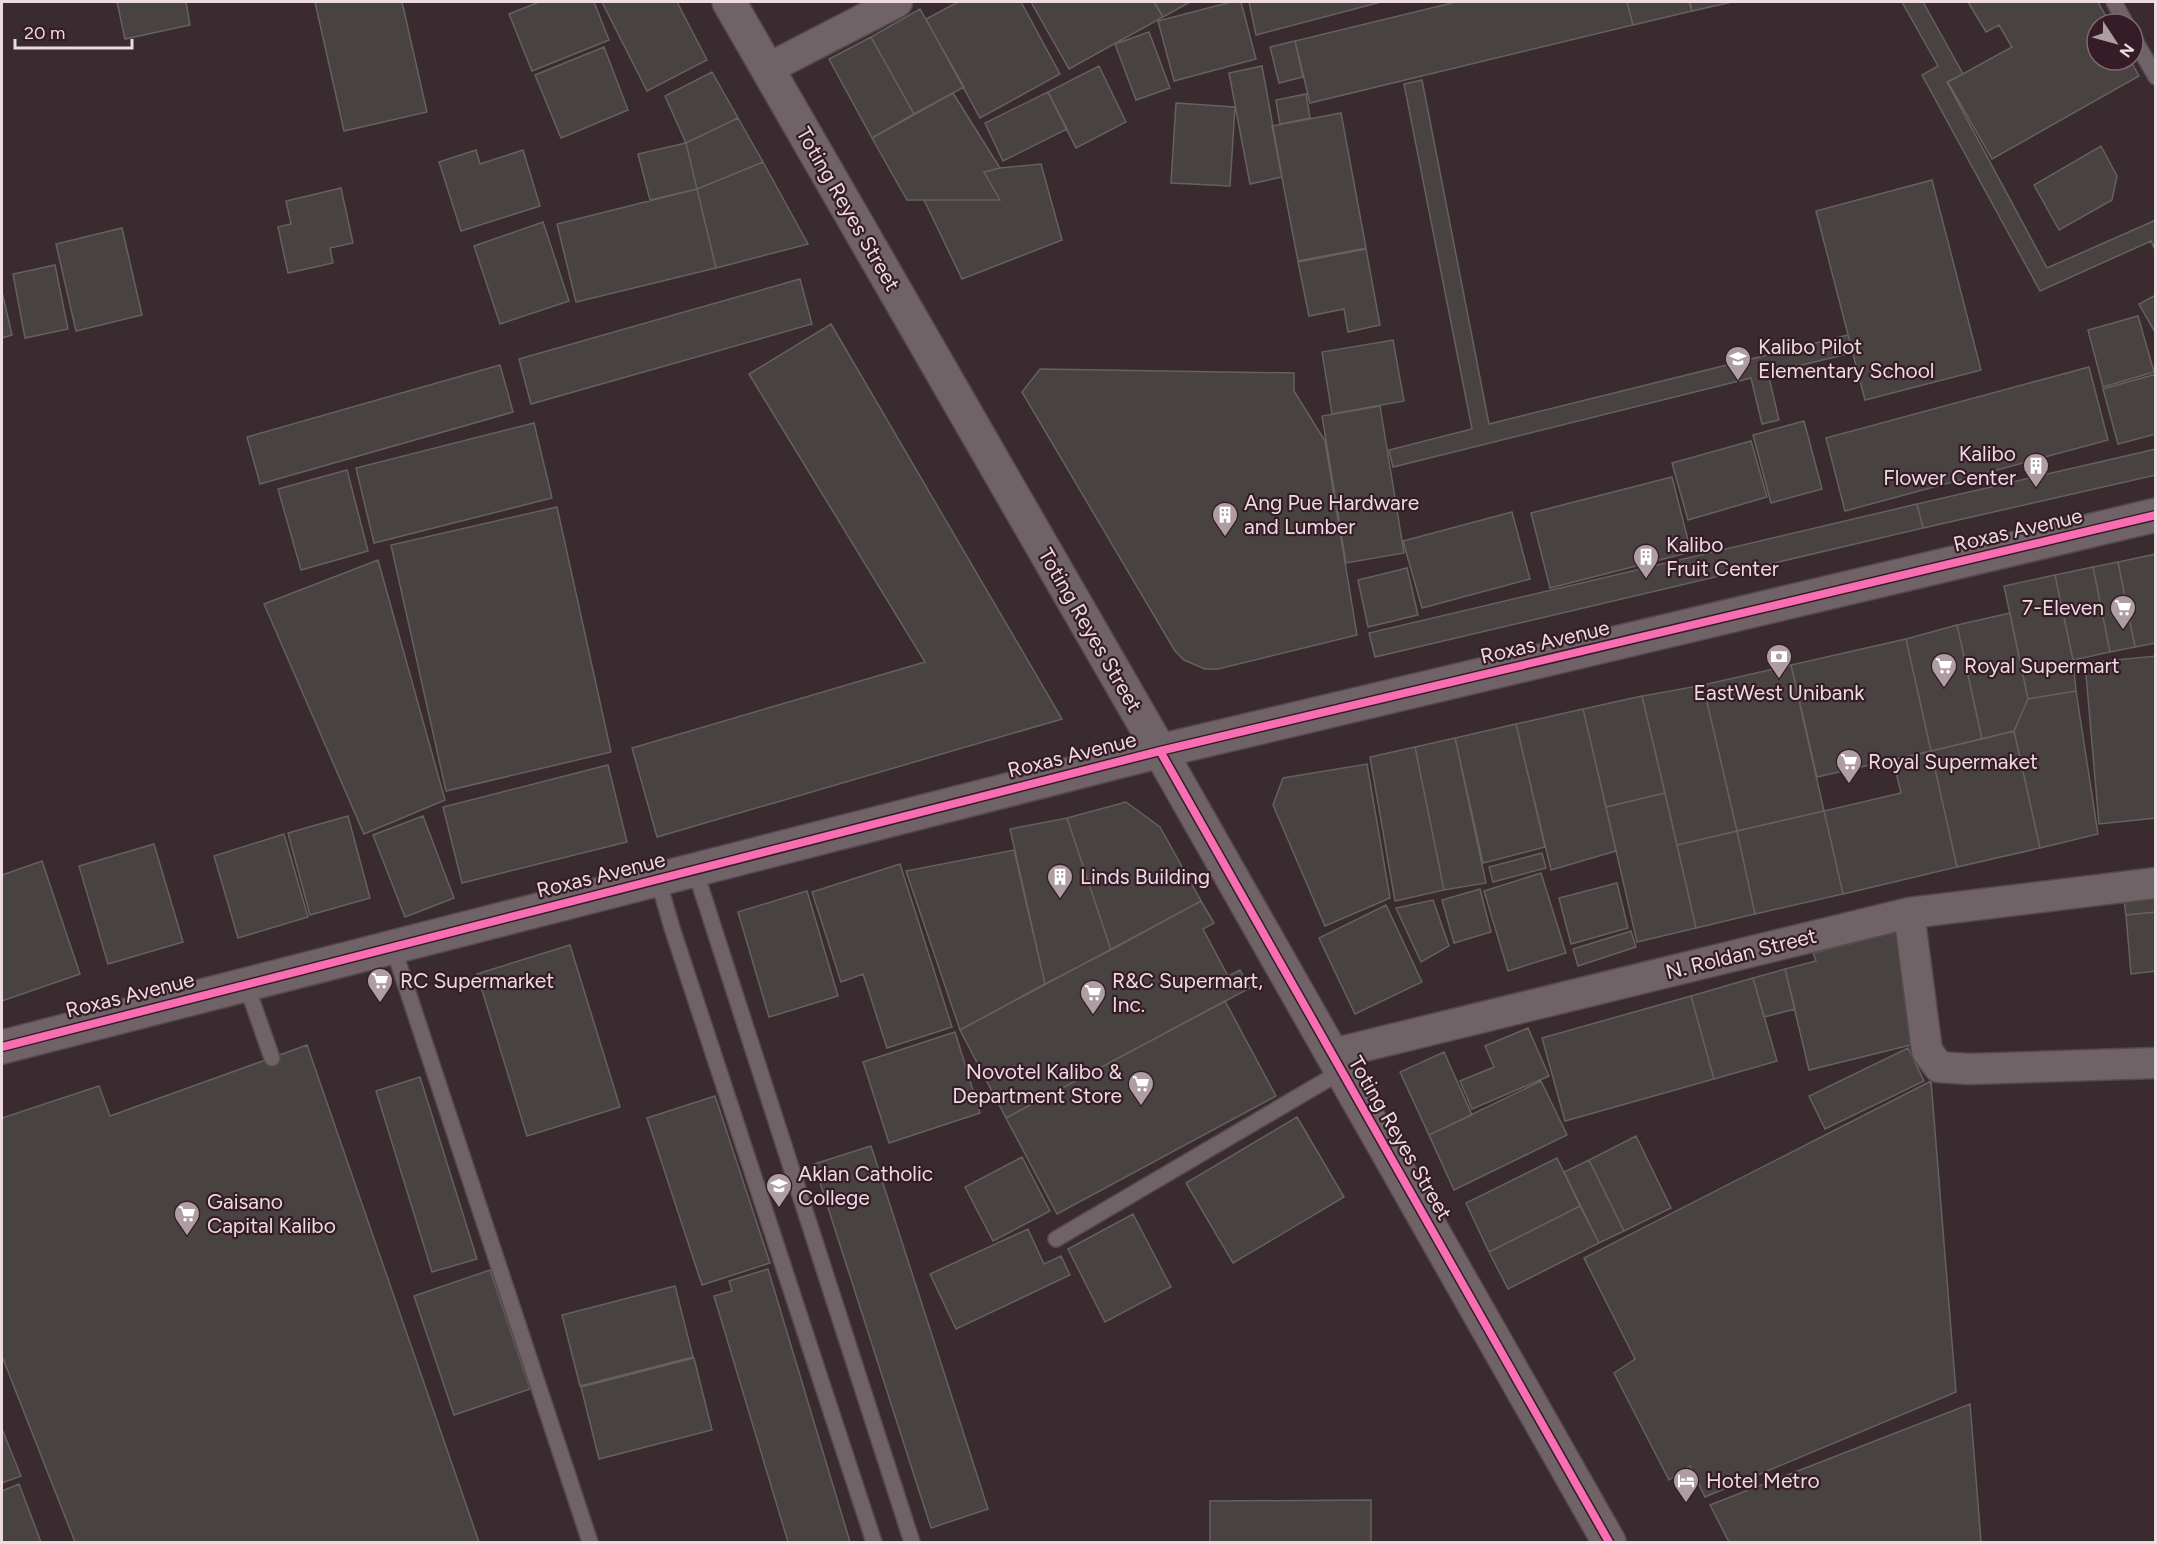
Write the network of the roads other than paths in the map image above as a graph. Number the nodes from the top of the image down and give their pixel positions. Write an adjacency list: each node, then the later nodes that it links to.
1 (729, 2): 4 (main road, Toting Reyes Street)
2 (897, 2): 4 (street)
3 (2145, 58): 5 (lane)
4 (767, 69): 7 (main road, Toting Reyes Street)
5 (2156, 77)
6 (2156, 516): 7 (main road, Roxas Avenue)
7 (1160, 751): 8 (main road, Roxas Avenue); 16 (main road, Toting Reyes Street)
8 (695, 870): 9 (main road, Roxas Avenue); 21 (lane)
9 (658, 879): 12 (main road, Roxas Avenue); 20 (lane)
10 (2156, 883): 11 (street, N. Roldan Street)
11 (1909, 913): 16 (street, N. Roldan Street); 17 (street)
12 (393, 947): 13 (main road, Roxas Avenue); 19 (lane)
13 (246, 984): 14 (main road, Roxas Avenue); 15 (lane)
14 (2, 1047)
15 (272, 1058)
16 (1337, 1063): 18 (lane); 22 (main road, Toting Reyes Street)
17 (2156, 1063)
18 (1056, 1239)
19 (590, 1542)
20 (874, 1542)
21 (912, 1542)
22 (1609, 1542)

